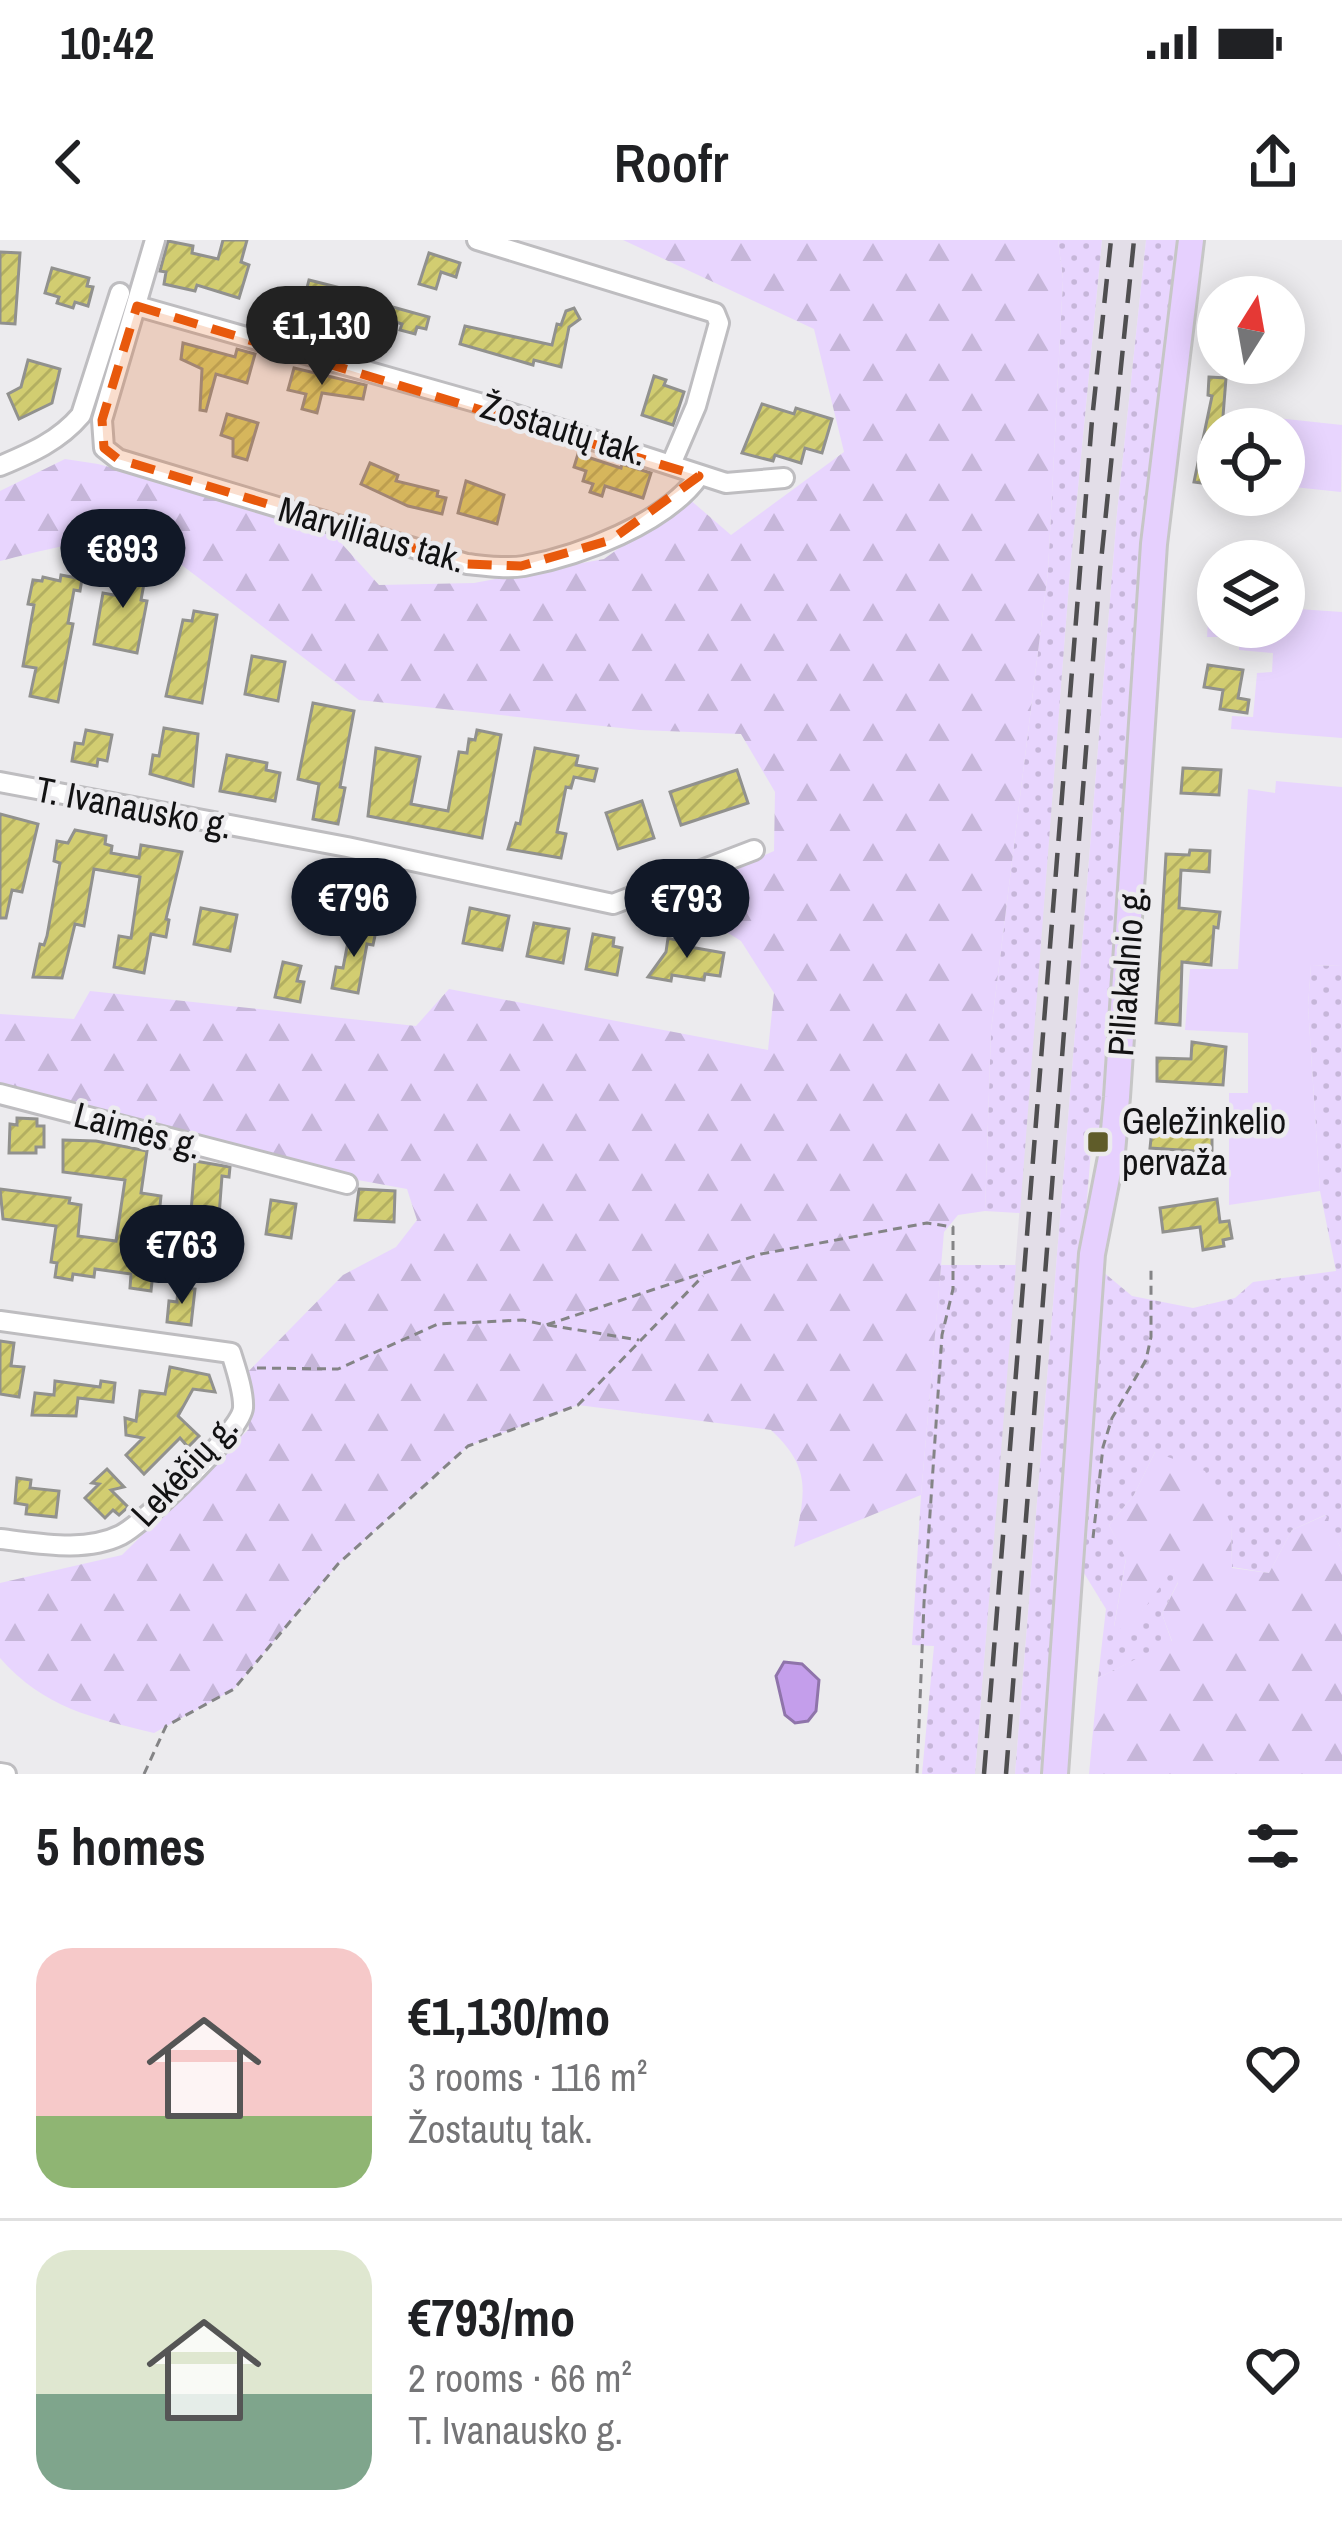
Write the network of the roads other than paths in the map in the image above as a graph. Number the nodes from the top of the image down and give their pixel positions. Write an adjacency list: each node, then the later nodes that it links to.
1 (155, 240): 5 (street)
2 (476, 240): 6 (street)
3 (1191, 240): 16 (main road, Piliakalnio g.)
4 (120, 293): 7 (street)
5 (137, 306): 6 (street, Žostautų tak.); 8 (street, Marviliaus tak.)
6 (672, 462): 8 (street, Žostautų tak.)
7 (0, 466)
8 (699, 476): 9 (street, Žostautų tak.)
9 (784, 478)
10 (0, 782): 11 (street, T. Ivanausko g.)
11 (754, 850)
12 (0, 1094): 13 (street, Laimės g.)
13 (346, 1184)
14 (0, 1321): 15 (street, Lekėčių g.)
15 (0, 1539)
16 (1055, 1774)

